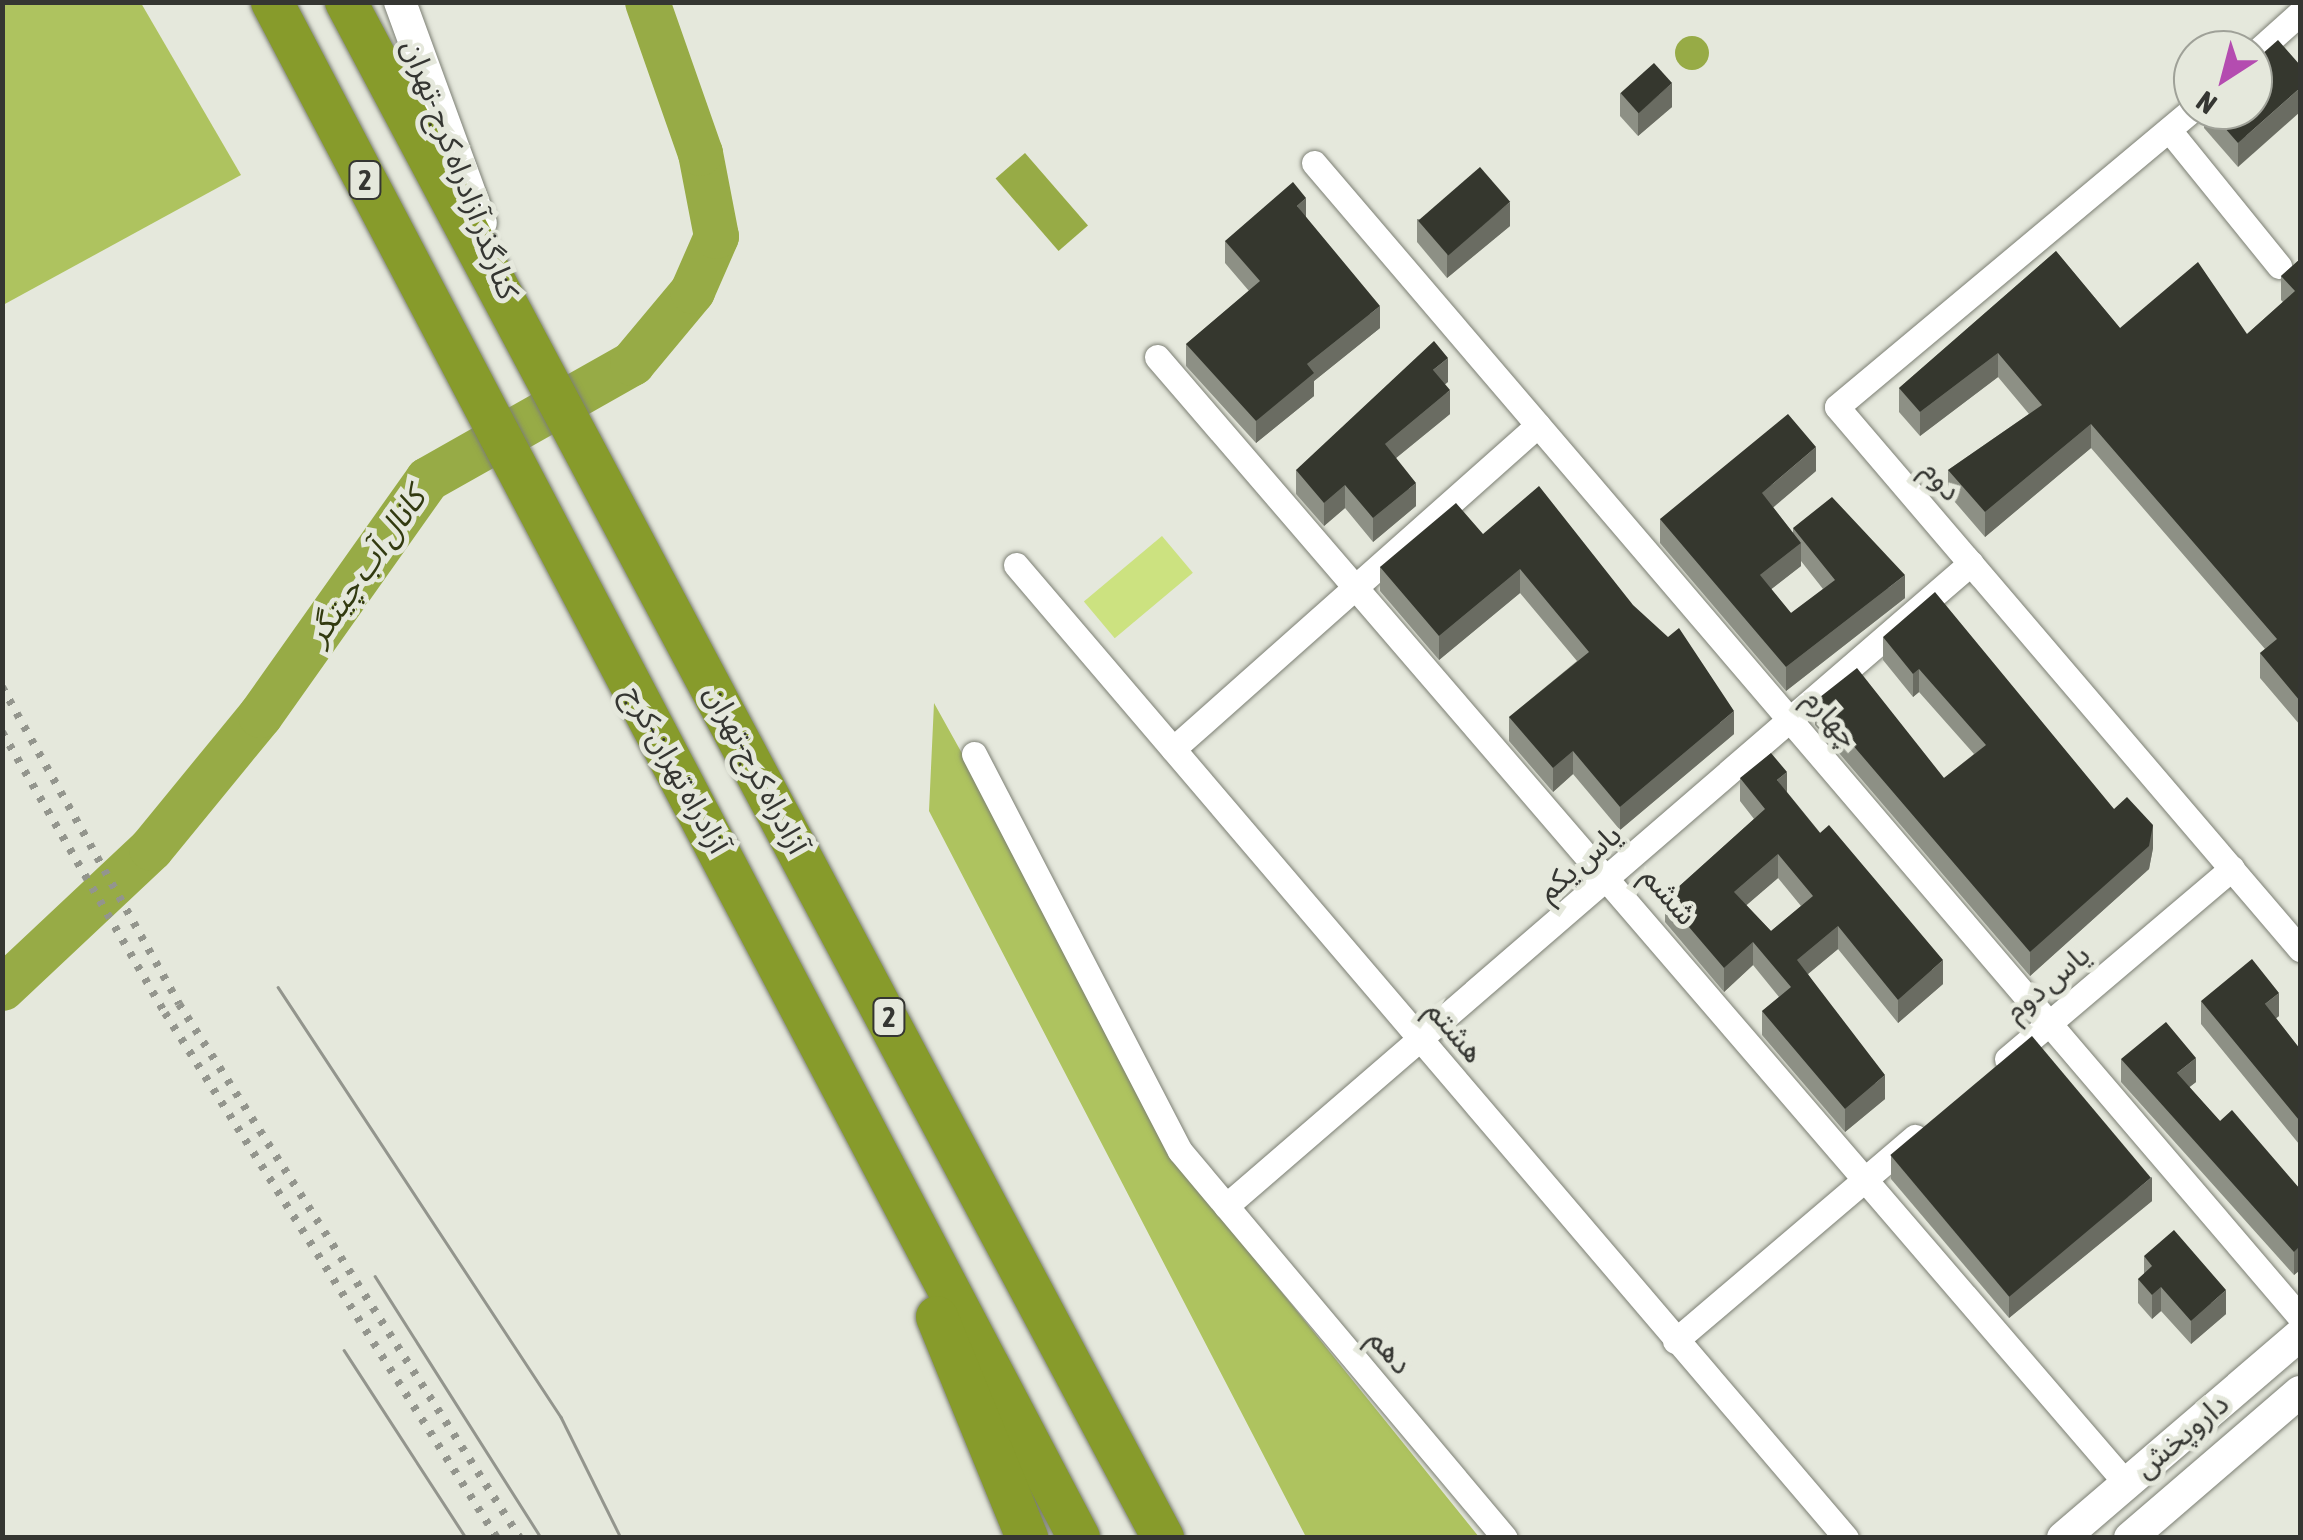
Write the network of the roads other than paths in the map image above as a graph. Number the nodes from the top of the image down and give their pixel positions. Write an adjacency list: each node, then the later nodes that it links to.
1 (272, 2): 26 (highway, آزادراه تهران-کرج / 2)
2 (346, 2): 10 (highway, آزادراه کرج-تهران / 2)
3 (400, 2): 10 (street, کنارگذر آزادراه کرج -تهران)
4 (2300, 13): 5 (street)
5 (2273, 37)
6 (2173, 126): 7 (street, دوم)
7 (2169, 130): 9 (street); 13 (street, دوم)
8 (1314, 163): 12 (street, چهارم)
9 (2279, 266)
10 (524, 334): 36 (highway, آزادراه کرج-تهران / 2)
11 (1157, 357): 15 (street, ششم)
12 (1538, 425): 15 (street); 16 (street, چهارم)
13 (1971, 563): 16 (street, یاس یکم); 19 (street, دوم)
14 (1016, 565): 17 (street, هشتم)
15 (1356, 586): 17 (street); 20 (street, ششم)
16 (1793, 722): 20 (street, یاس یکم); 22 (street, چهارم)
17 (1173, 749): 23 (street, هشتم)
18 (974, 754): 28 (street, دهم)
19 (2232, 868): 21 (street, دوم); 22 (street, یاس دوم)
20 (1610, 877): 23 (street, یاس یکم); 27 (street, ششم)
21 (2300, 950)
22 (2049, 1023): 24 (street, یاس دوم); 29 (street, چهارم)
23 (1422, 1040): 28 (street, یاس یکم); 31 (street, هشتم)
24 (1989, 1074)
25 (1944, 1112): 27 (street)
26 (885, 1171): 34 (highway); 35 (highway, آزادراه تهران-کرج / 2)
27 (1870, 1176): 31 (street); 33 (street, ششم)
28 (1226, 1206): 37 (street, دهم)
29 (2300, 1317)
30 (2300, 1335): 33 (street, داروپخش)
31 (1675, 1340): 38 (street, هشتم)
32 (2300, 1392): 40 (street, داروپخش)
33 (2125, 1482): 39 (street, داروپخش)
34 (1027, 1538)
35 (1079, 1538)
36 (1164, 1538)
37 (1506, 1538)
38 (1846, 1538)
39 (2063, 1538)
40 (2130, 1538)

